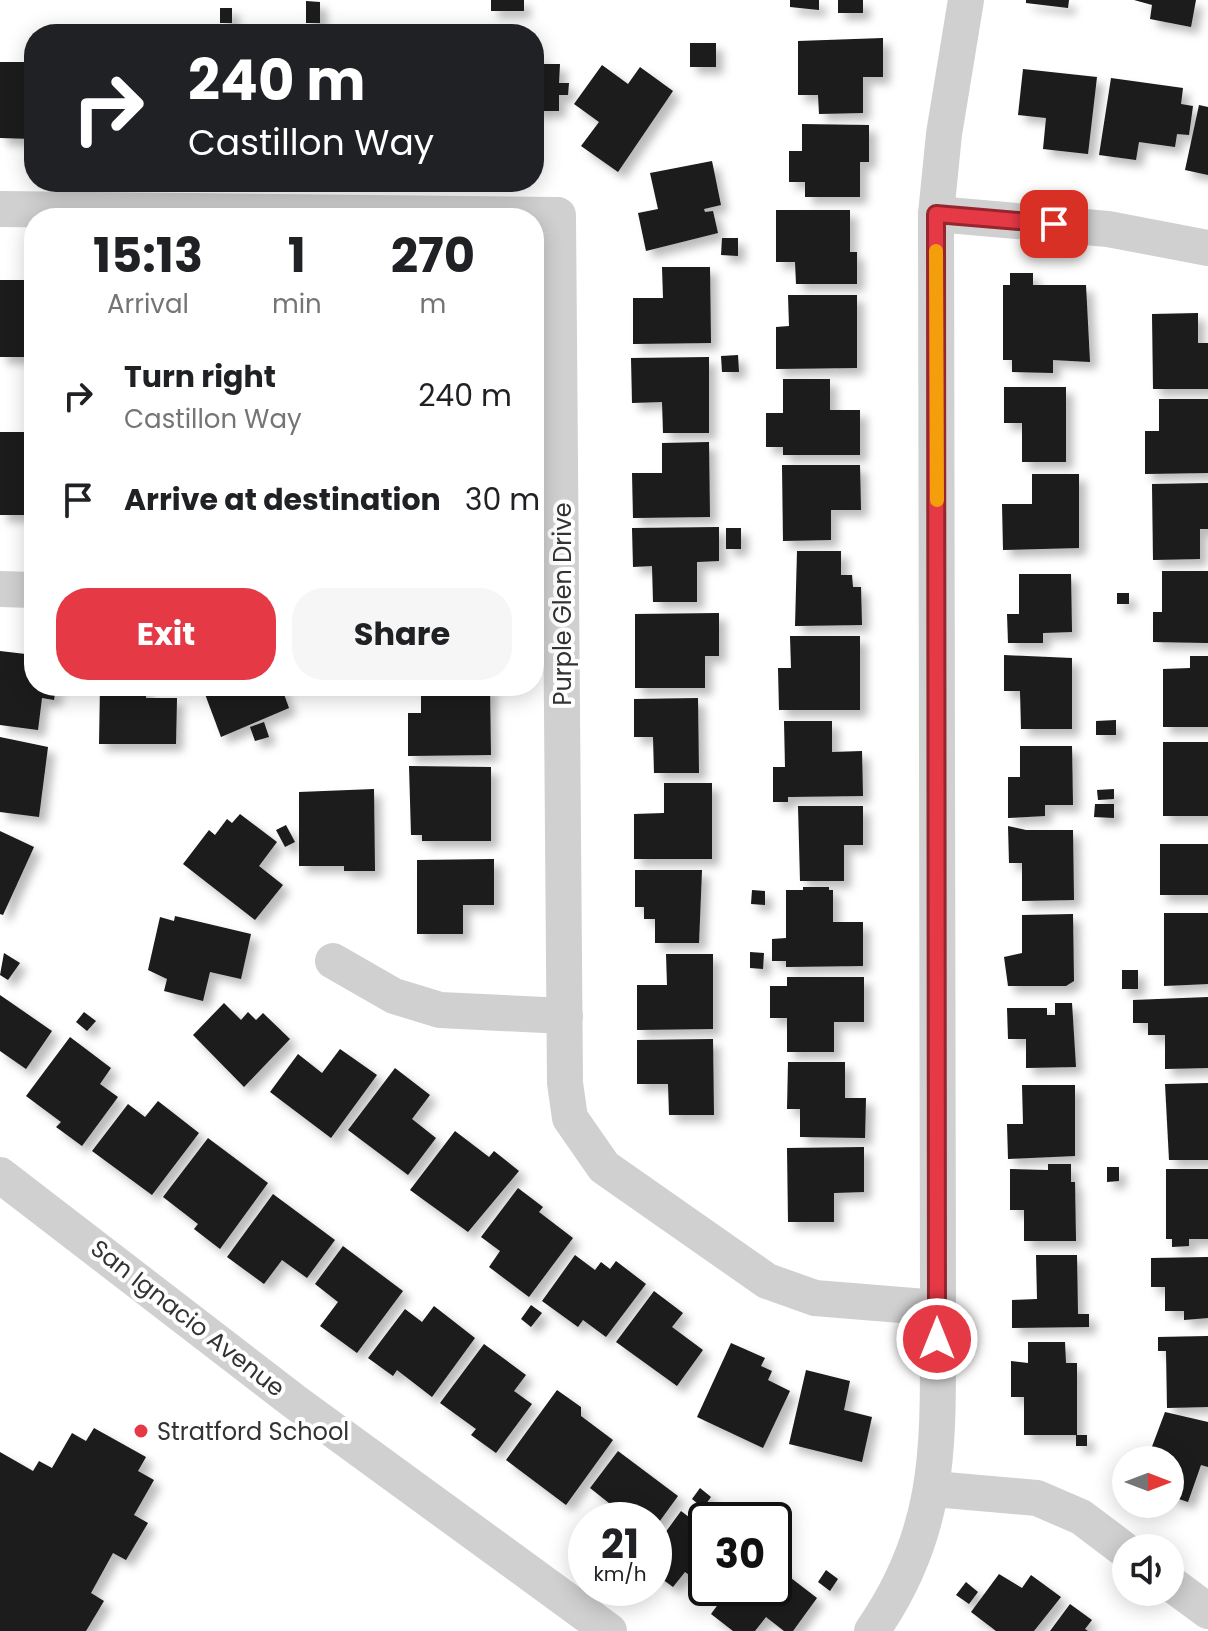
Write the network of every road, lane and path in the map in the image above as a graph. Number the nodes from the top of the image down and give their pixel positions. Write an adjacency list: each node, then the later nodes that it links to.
1 (966, 0): 4 (street)
2 (0, 209): 3 (street, Purple Glen Drive)
3 (24, 209)
4 (936, 214): 6 (street); 12 (street)
5 (544, 215): 10 (street, Purple Glen Drive)
6 (1208, 248)
7 (0, 589): 8 (street)
8 (24, 590)
9 (333, 961): 10 (street)
10 (565, 1016): 12 (street, Purple Glen Drive)
11 (0, 1175): 17 (street, San Ignacio Avenue)
12 (938, 1308): 13 (street)
13 (934, 1489): 14 (street); 18 (street)
14 (1112, 1540)
15 (1184, 1593): 16 (street)
16 (1208, 1611)
17 (609, 1631)
18 (872, 1631)

